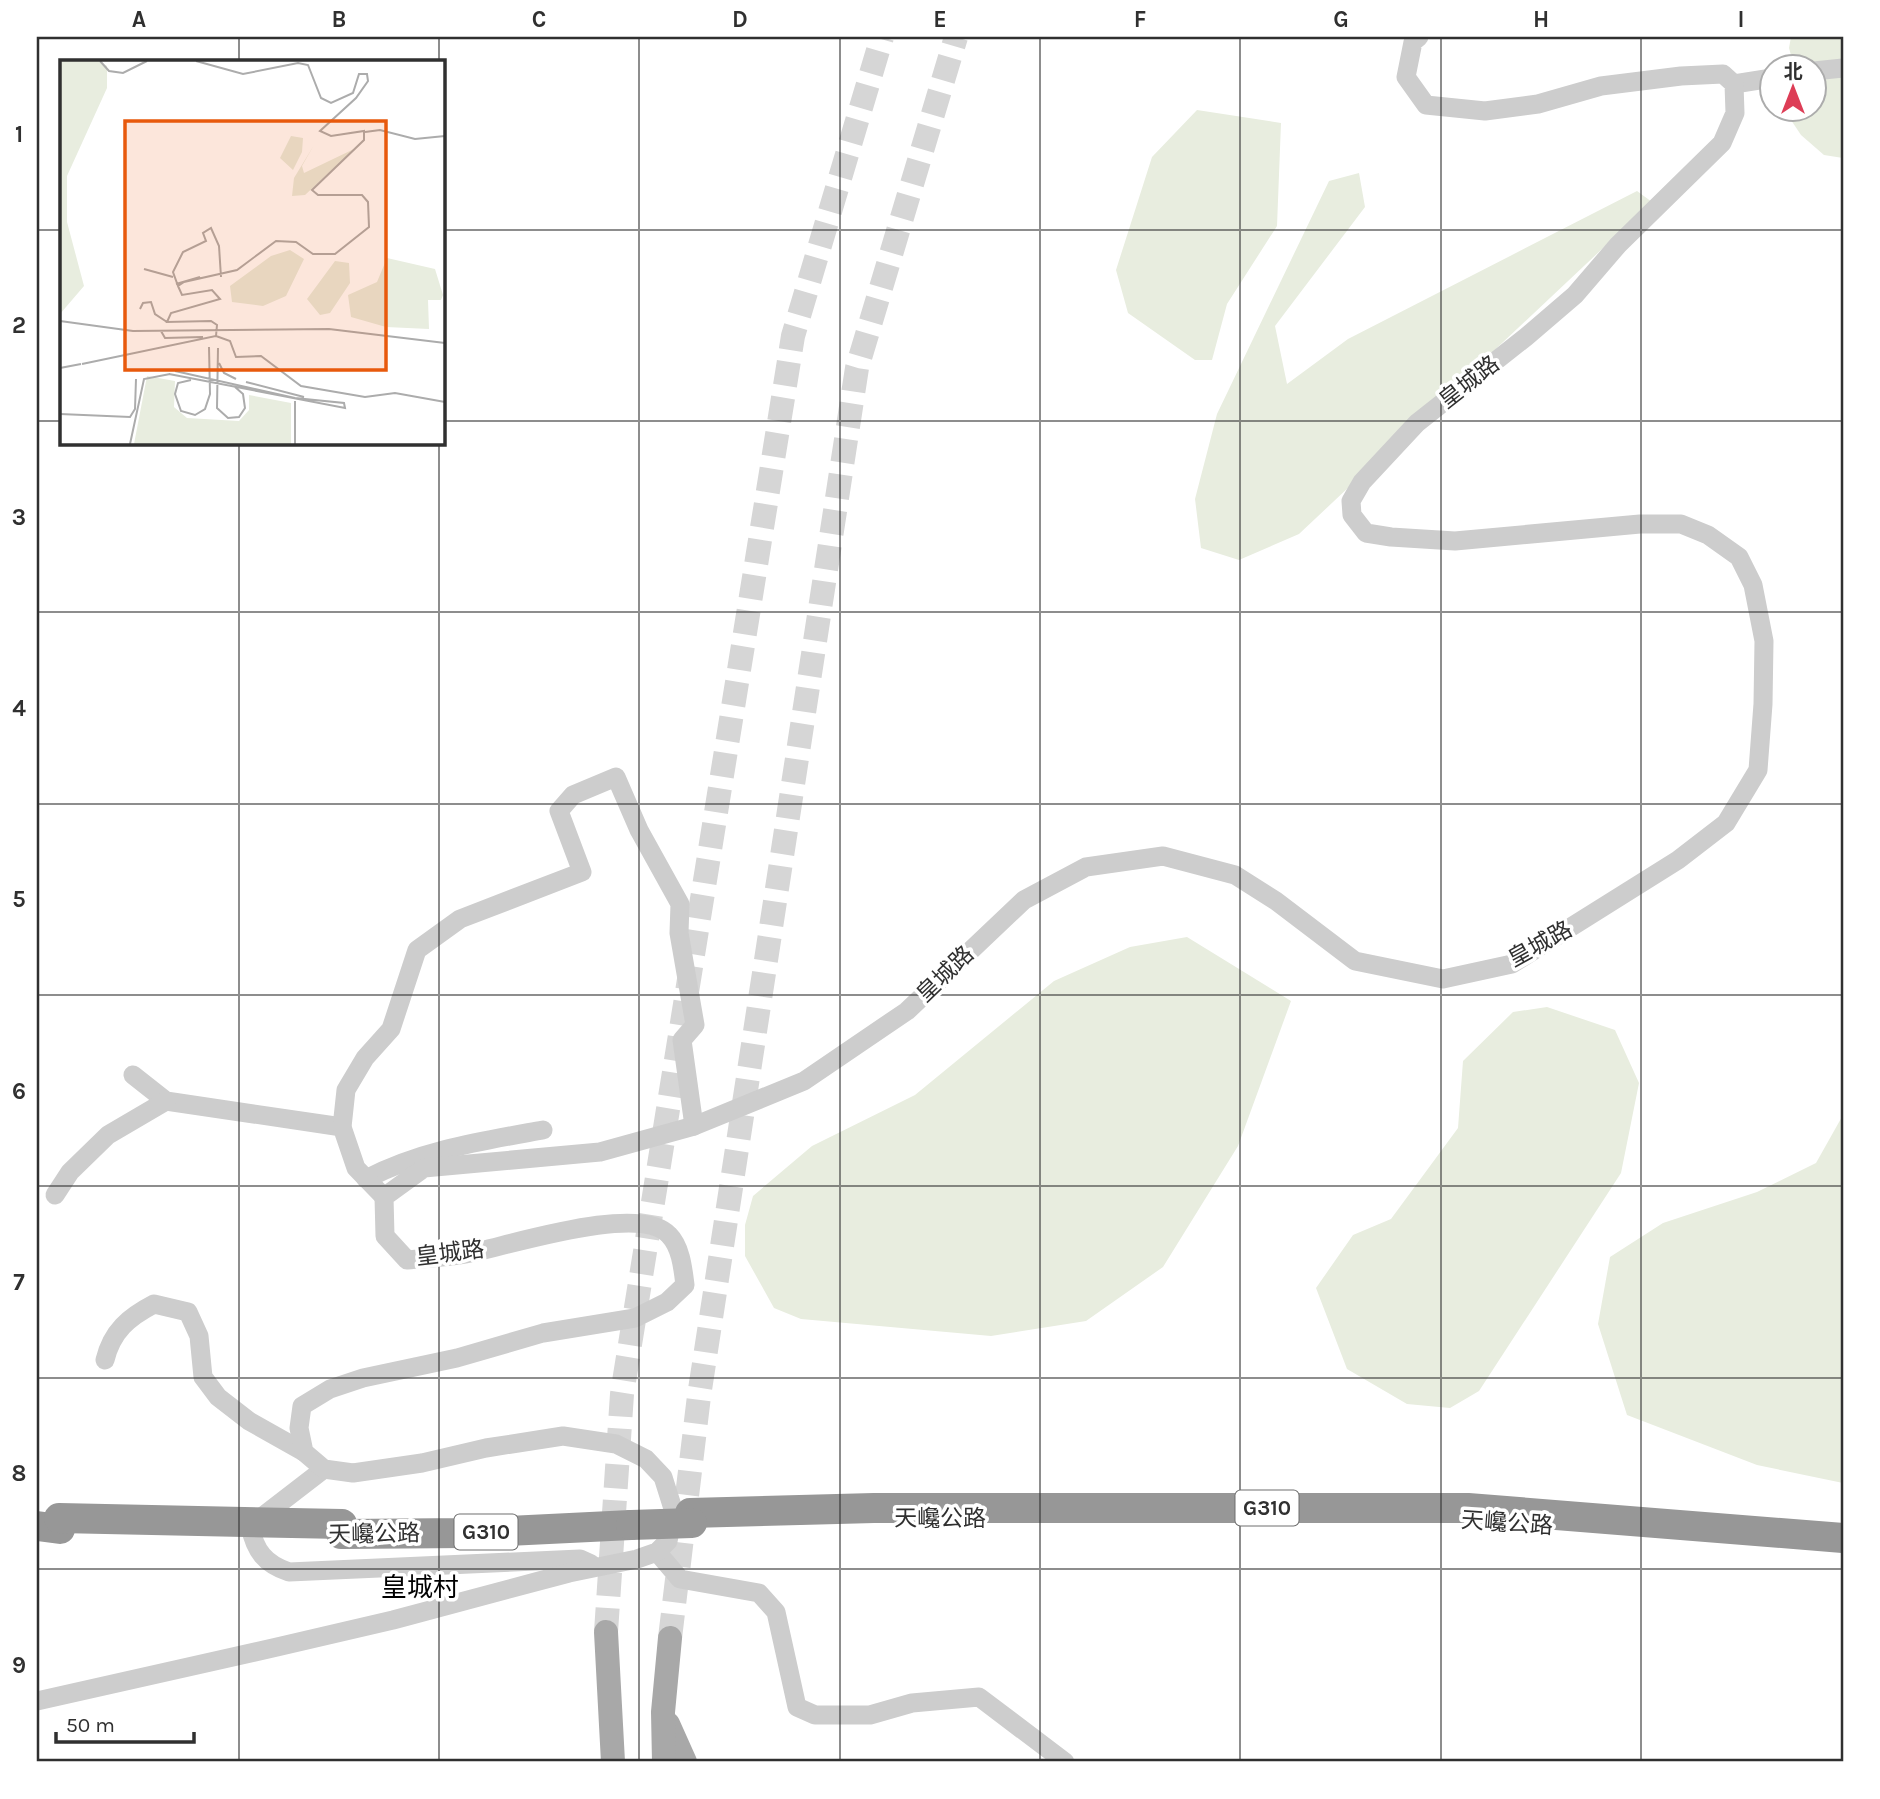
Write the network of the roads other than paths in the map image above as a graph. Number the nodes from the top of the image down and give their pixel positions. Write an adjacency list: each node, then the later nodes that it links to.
1 (1419, 37): 3 (street)
2 (1758, 80): 3 (street)
3 (1734, 84): 7 (street, 皇城路)
4 (133, 1075): 5 (street)
5 (166, 1101): 6 (street); 10 (street)
6 (342, 1126): 7 (street); 9 (street)
7 (694, 1126): 11 (street, 皇城路)
8 (543, 1130): 9 (street)
9 (366, 1179): 11 (street)
10 (55, 1195)
11 (384, 1197): 13 (street, 皇城路)
12 (105, 1360): 13 (street)
13 (304, 1452): 14 (street)
14 (324, 1469): 18 (street); 20 (street)
15 (691, 1518): 16 (highway, 天巉公路 / G310); 17 (highway, 天巉公路 / G310); 19 (highway, 天巉公路 / G310)
16 (48, 1522)
17 (1843, 1538)
18 (657, 1552): 20 (street); 28 (street)
19 (1843, 1552)
20 (598, 1567): 23 (street)
21 (606, 1632): 25 (main road)
22 (670, 1638): 24 (main road)
23 (37, 1701)
24 (663, 1712): 26 (main road); 27 (main road)
25 (613, 1762)
26 (664, 1762)
27 (685, 1762)
28 (1065, 1762)

